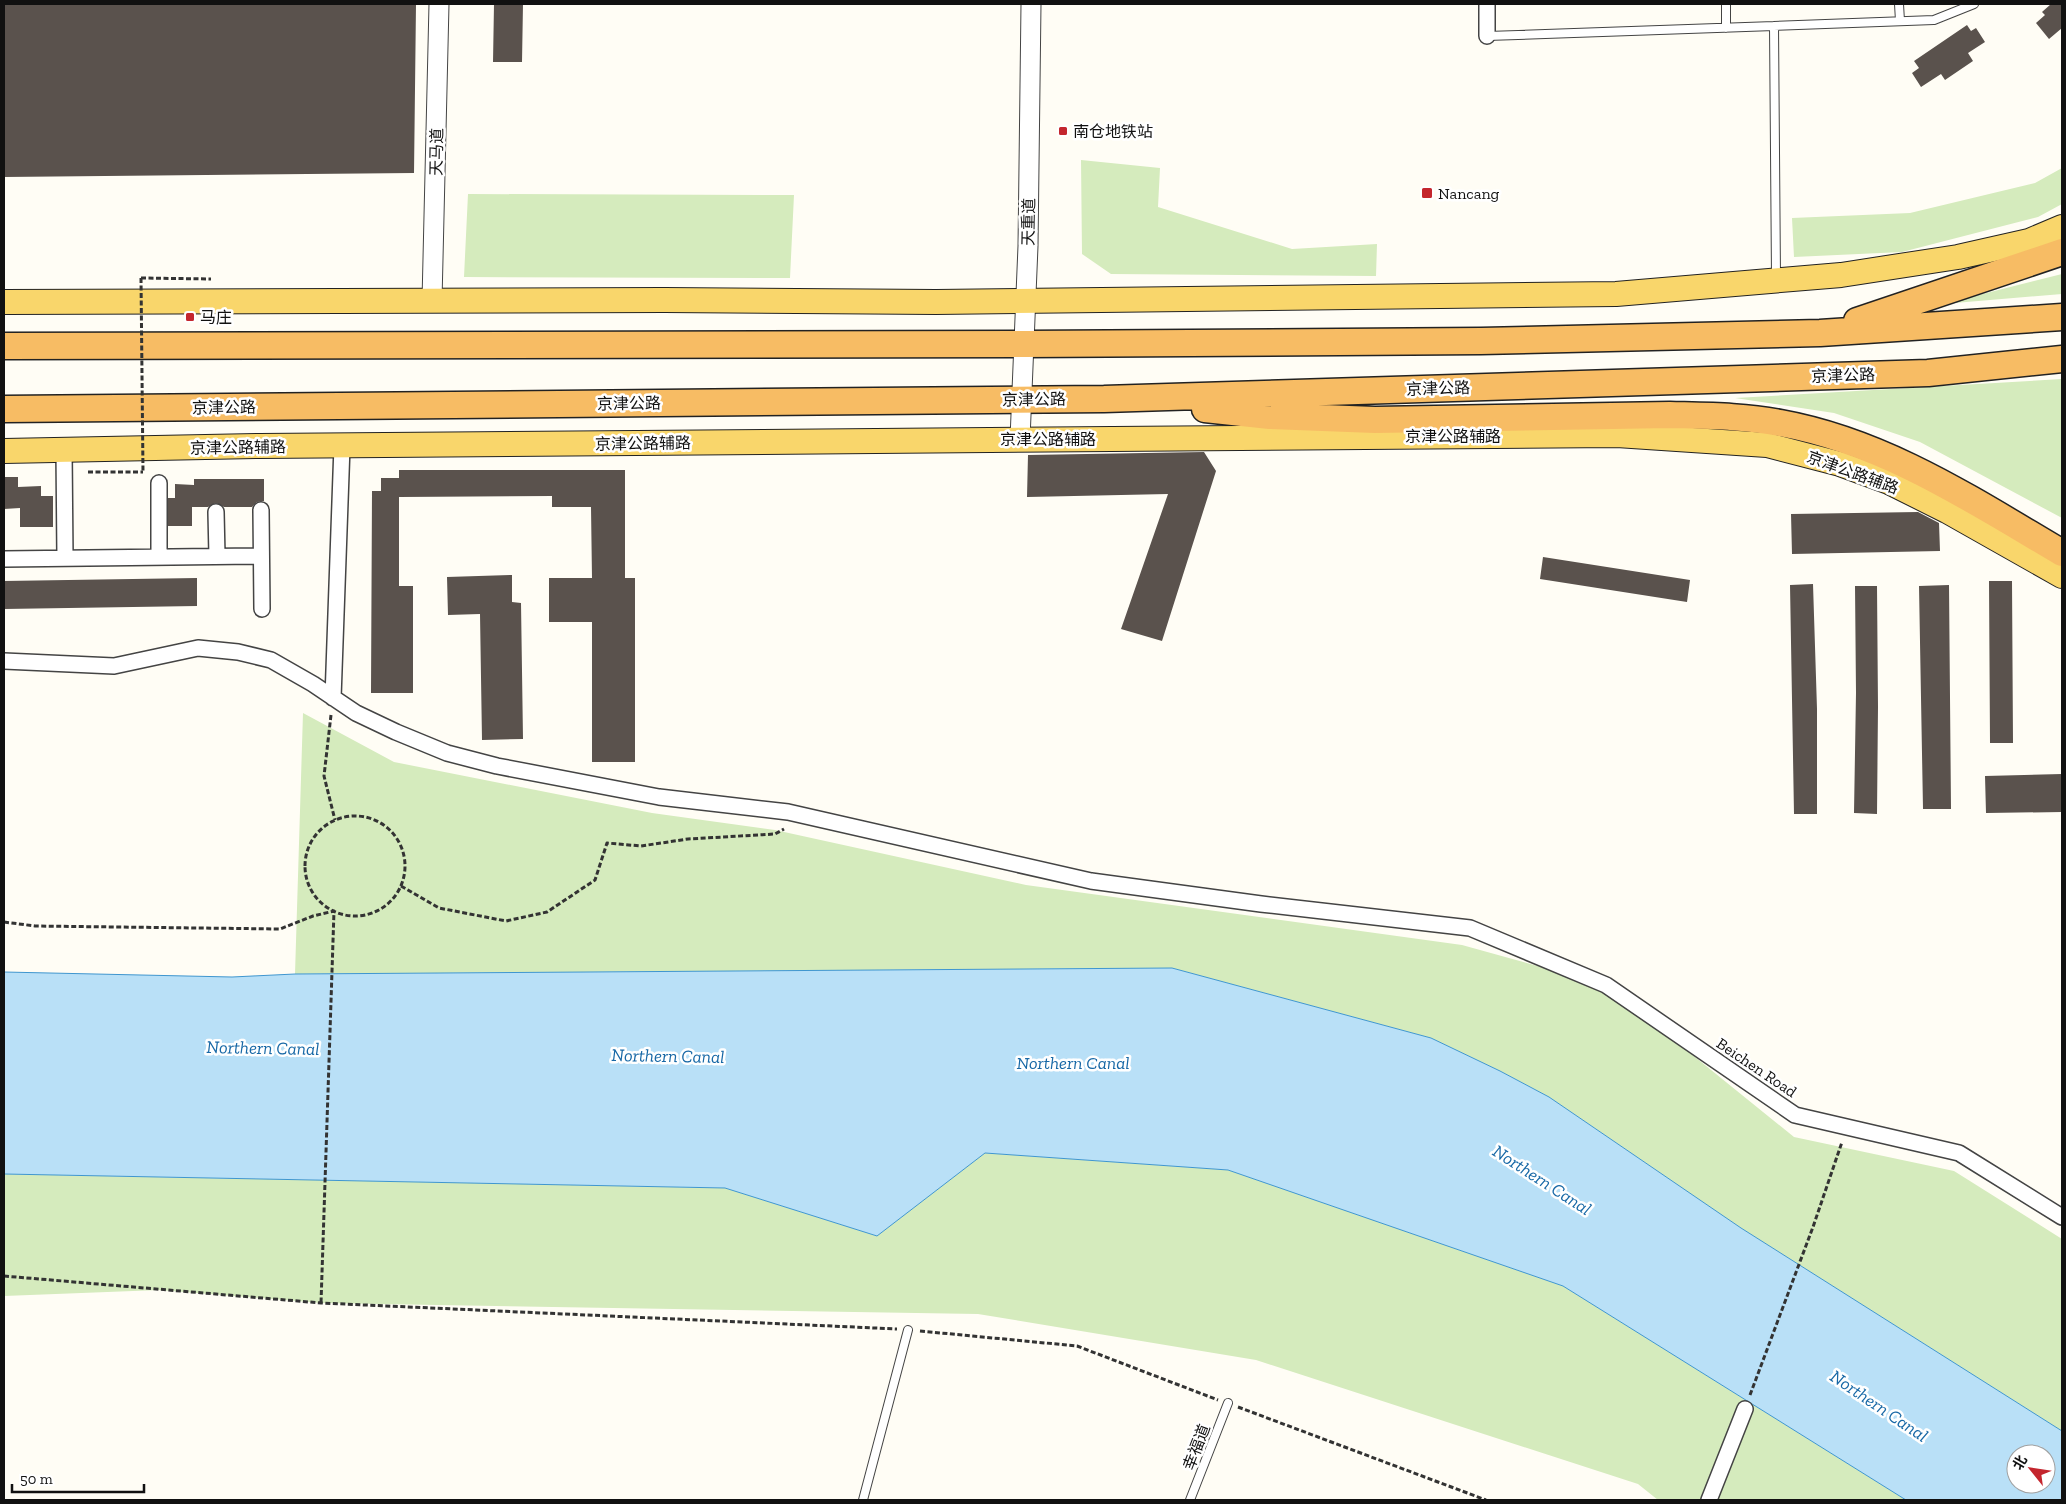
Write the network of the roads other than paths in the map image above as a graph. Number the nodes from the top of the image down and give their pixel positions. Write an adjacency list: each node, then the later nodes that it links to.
1 (439, 4): 14 (street, 天马道)
2 (1031, 4): 15 (street, 天重道)
3 (1488, 4): 10 (street)
4 (1726, 4): 9 (lane)
5 (1899, 4): 7 (lane)
6 (1974, 4): 7 (lane)
7 (1900, 21): 8 (lane)
8 (1774, 26): 9 (lane); 13 (lane)
9 (1726, 28): 10 (lane)
10 (1487, 36)
11 (2062, 227): 13 (main road)
12 (2062, 252): 18 (highway)
13 (1776, 280): 15 (main road)
14 (432, 301): 15 (main road); 16 (main road)
15 (1026, 301): 19 (street, 天重道)
16 (4, 302)
17 (2062, 317): 18 (highway)
18 (1820, 333): 19 (highway)
19 (1026, 344): 20 (highway); 23 (street, 天重道)
20 (4, 346)
21 (2062, 359): 22 (highway, 京津公路)
22 (1104, 398): 23 (highway, 京津公路); 32 (highway)
23 (1023, 400): 24 (highway, 京津公路); 25 (street, 天重道)
24 (4, 409)
25 (1020, 439): 26 (main road, 京津公路辅路); 38 (main road, 京津公路辅路)
26 (342, 446): 27 (main road, 京津公路辅路); 41 (street)
27 (64, 450): 28 (main road, 京津公路辅路); 36 (street)
28 (4, 451)
29 (159, 483): 35 (street)
30 (261, 510): 34 (street)
31 (216, 512): 33 (street)
32 (2062, 552)
33 (217, 556): 34 (street); 35 (street)
34 (261, 556): 39 (street)
35 (159, 557): 36 (street)
36 (65, 558): 37 (street)
37 (4, 559)
38 (2062, 576)
39 (262, 609)
40 (4, 661): 41 (street, Beichen Road)
41 (333, 698): 42 (street, Beichen Road)
42 (2062, 1217)
43 (908, 1330): 46 (lane)
44 (1228, 1403): 47 (lane, 幸福道)
45 (1745, 1409): 48 (street)
46 (863, 1500)
47 (1190, 1500)
48 (1709, 1500)

